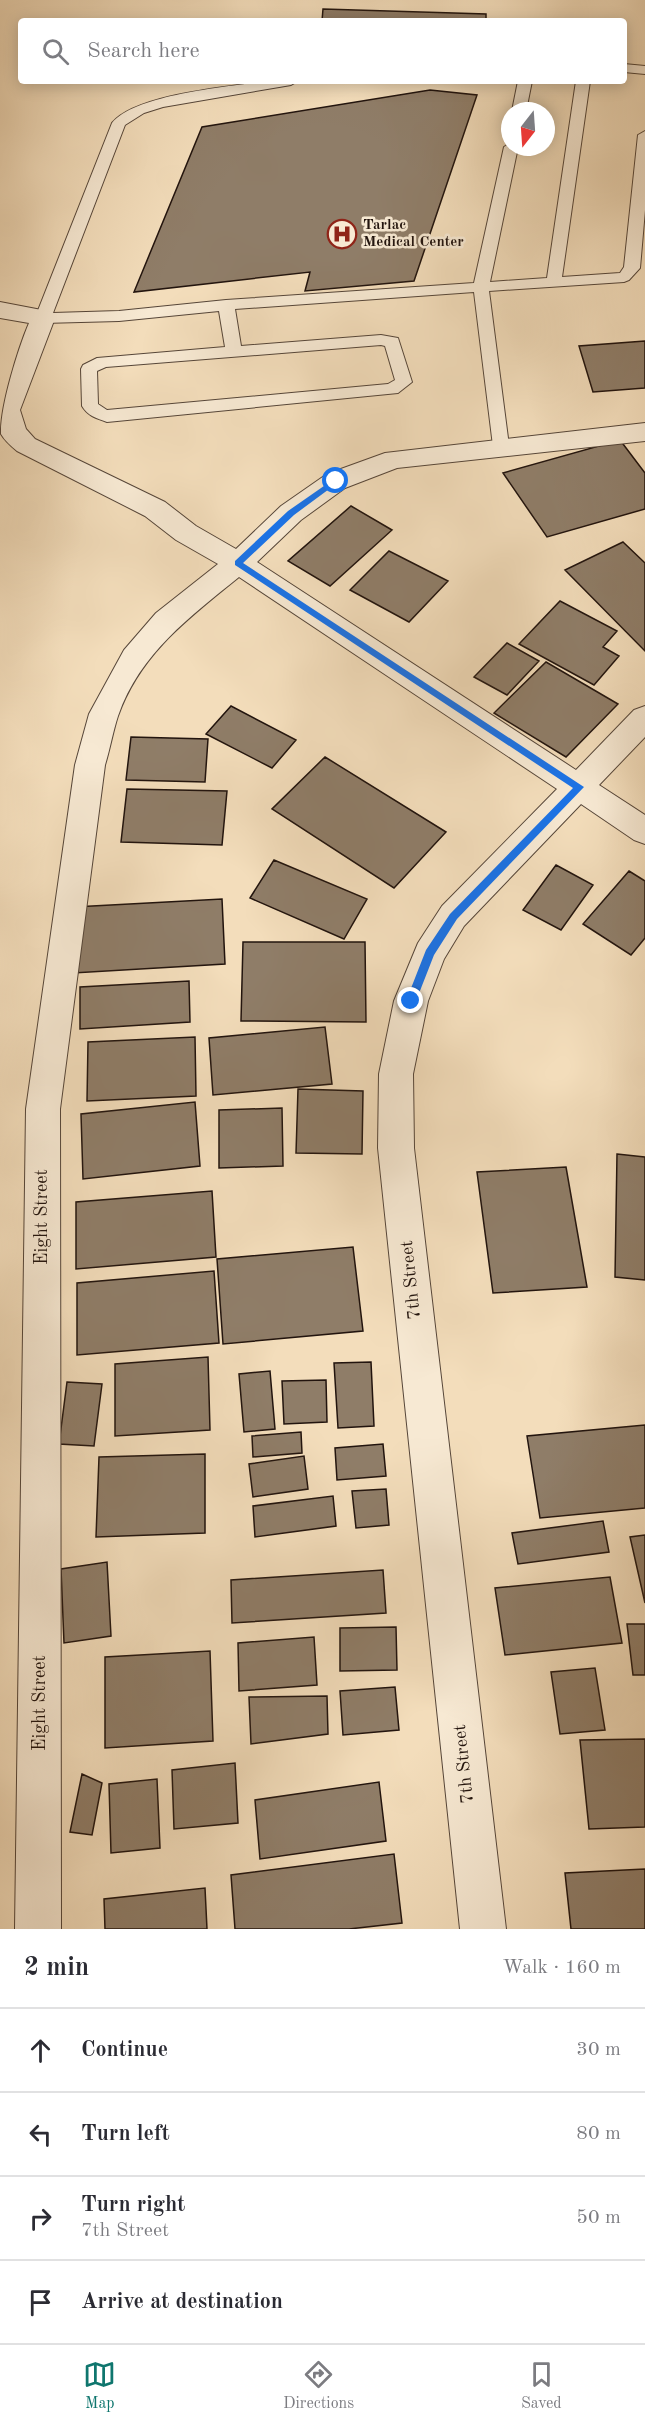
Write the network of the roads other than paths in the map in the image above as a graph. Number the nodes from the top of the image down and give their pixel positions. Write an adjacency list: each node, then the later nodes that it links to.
1 (627, 68): 2 (lane)
2 (645, 70)
3 (273, 84): 13 (lane)
4 (524, 84): 6 (lane)
5 (583, 84): 9 (lane)
6 (521, 102)
7 (645, 135): 9 (lane)
8 (509, 156): 10 (lane)
9 (554, 282): 10 (lane)
10 (481, 287): 11 (lane); 16 (lane)
11 (226, 305): 13 (lane); 14 (lane)
12 (0, 310): 13 (street)
13 (43, 318): 17 (street)
14 (234, 351): 14 (lane)
15 (645, 432): 16 (street, Eight Street)
16 (501, 446): 17 (street, Eight Street)
17 (237, 563): 19 (street); 21 (street, Eight Street)
18 (645, 718): 19 (street, 7th Street)
19 (580, 787): 20 (street); 22 (street, 7th Street)
20 (645, 831)
21 (38, 1929)
22 (483, 1929)

